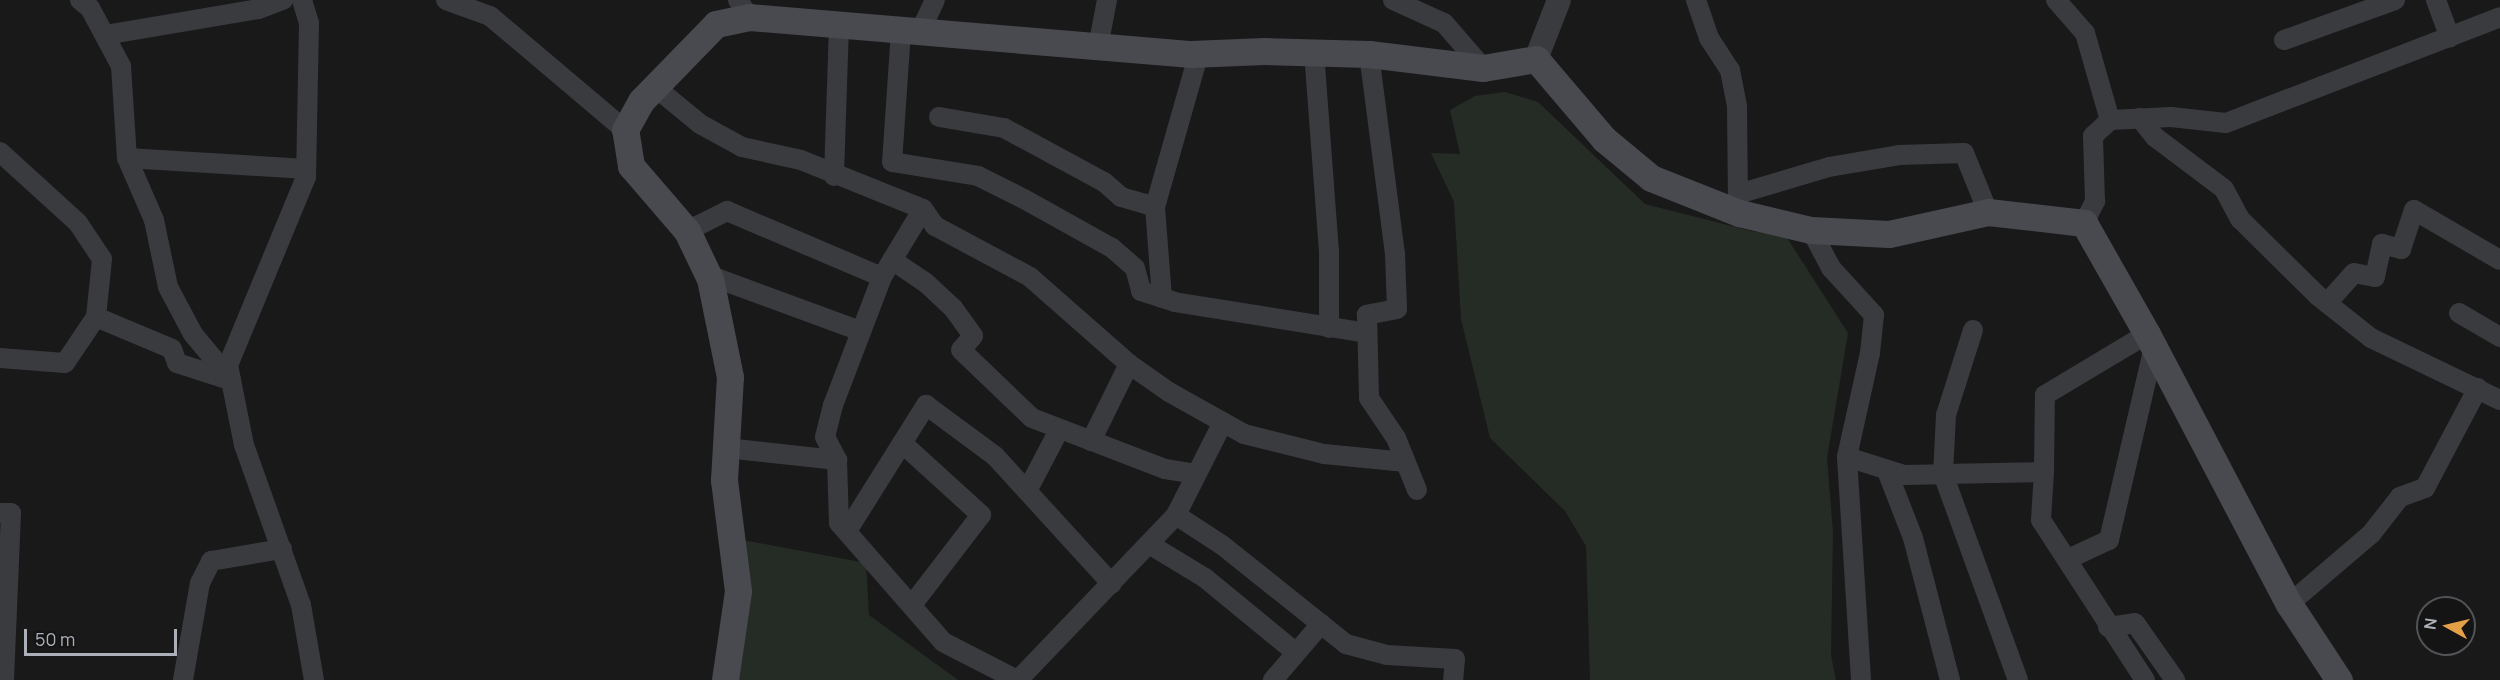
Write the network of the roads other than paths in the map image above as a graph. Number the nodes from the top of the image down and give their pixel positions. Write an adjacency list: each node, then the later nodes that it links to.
1 (80, 0): 17 (street)
2 (283, 0): 17 (street)
3 (302, 0): 33 (street)
4 (446, 0): 30 (street)
5 (935, 0): 16 (street)
6 (1107, 0): 20 (street)
7 (1393, 0): 25 (street)
8 (1559, 0): 24 (street)
9 (1696, 0): 35 (street)
10 (2056, 0): 29 (street)
11 (2395, 0): 19 (street)
12 (2436, 0): 18 (street)
13 (744, 9): 15 (main road); 26 (main road)
14 (2500, 17): 18 (street)
15 (839, 26): 16 (main road); 34 (street)
16 (910, 32): 20 (main road); 46 (street)
17 (105, 34): 32 (street)
18 (2450, 38): 28 (street)
19 (2284, 40)
20 (1098, 47): 22 (main road)
21 (1314, 52): 22 (main road); 23 (main road); 50 (street)
22 (1199, 53): 36 (street)
23 (1369, 54): 25 (main road); 53 (street)
24 (1536, 59): 25 (main road); 35 (main road)
25 (1483, 68)
26 (655, 87): 30 (main road); 34 (street)
27 (939, 117): 36 (street)
28 (2140, 118): 29 (street); 47 (street)
29 (2110, 120): 39 (street)
30 (625, 130): 41 (main road)
31 (0, 152): 49 (street)
32 (127, 158): 33 (street); 58 (street)
33 (306, 169): 58 (street)
34 (834, 176): 37 (street)
35 (1738, 204): 38 (street); 40 (main road)
36 (1155, 207): 46 (street)
37 (923, 209): 42 (street); 57 (street)
38 (1988, 212): 39 (main road); 40 (main road)
39 (2084, 223): 55 (main road)
40 (1811, 230): 66 (street)
41 (687, 231): 44 (main road); 45 (street)
42 (892, 260): 45 (street); 62 (street)
43 (2500, 261): 47 (street)
44 (708, 275): 52 (street); 65 (main road)
45 (882, 277): 52 (street)
46 (1162, 298): 50 (street)
47 (2327, 303): 59 (street)
48 (2458, 313): 54 (street)
49 (96, 317): 56 (street); 58 (street)
50 (1329, 328): 53 (street)
51 (1973, 330): 72 (street)
52 (860, 331): 67 (street)
53 (1367, 333): 68 (street)
54 (2500, 337)
55 (2150, 340): 70 (street); 80 (street); 82 (main road)
56 (0, 358)
57 (1129, 364): 61 (street); 63 (street)
58 (231, 380): 79 (street)
59 (2478, 388): 60 (street); 82 (street)
60 (2500, 399)
61 (1223, 422): 68 (street); 71 (street)
62 (1059, 430): 63 (street); 74 (street)
63 (1091, 441): 71 (street)
64 (902, 443): 74 (street); 77 (street); 83 (street)
65 (726, 448): 67 (street); 91 (main road)
66 (1847, 457): 69 (street); 95 (street)
67 (837, 460): 77 (street)
68 (1406, 462): 73 (street)
69 (1887, 471): 72 (street); 96 (street)
70 (2044, 472): 72 (street); 80 (street)
71 (1196, 474): 76 (street)
72 (1943, 474): 97 (street)
73 (1417, 490)
74 (1028, 491): 81 (street)
75 (0, 513): 87 (street)
76 (1176, 515): 78 (street); 84 (street)
77 (847, 531): 83 (street)
78 (1149, 544): 81 (street); 86 (street)
79 (282, 549): 89 (street); 90 (street)
80 (2068, 559): 85 (street)
81 (1112, 585): 92 (street)
82 (2289, 604): 100 (main road)
83 (912, 605): 92 (street)
84 (1321, 624): 86 (street); 94 (street)
85 (2108, 627): 98 (street); 99 (street)
86 (1294, 652): 93 (street)
87 (2, 658): 88 (street)
88 (4, 680)
89 (183, 680)
90 (314, 680)
91 (725, 680)
92 (1018, 680)
93 (1273, 680)
94 (1453, 680)
95 (1861, 680)
96 (1950, 680)
97 (2018, 680)
98 (2145, 680)
99 (2175, 680)
100 (2339, 680)

